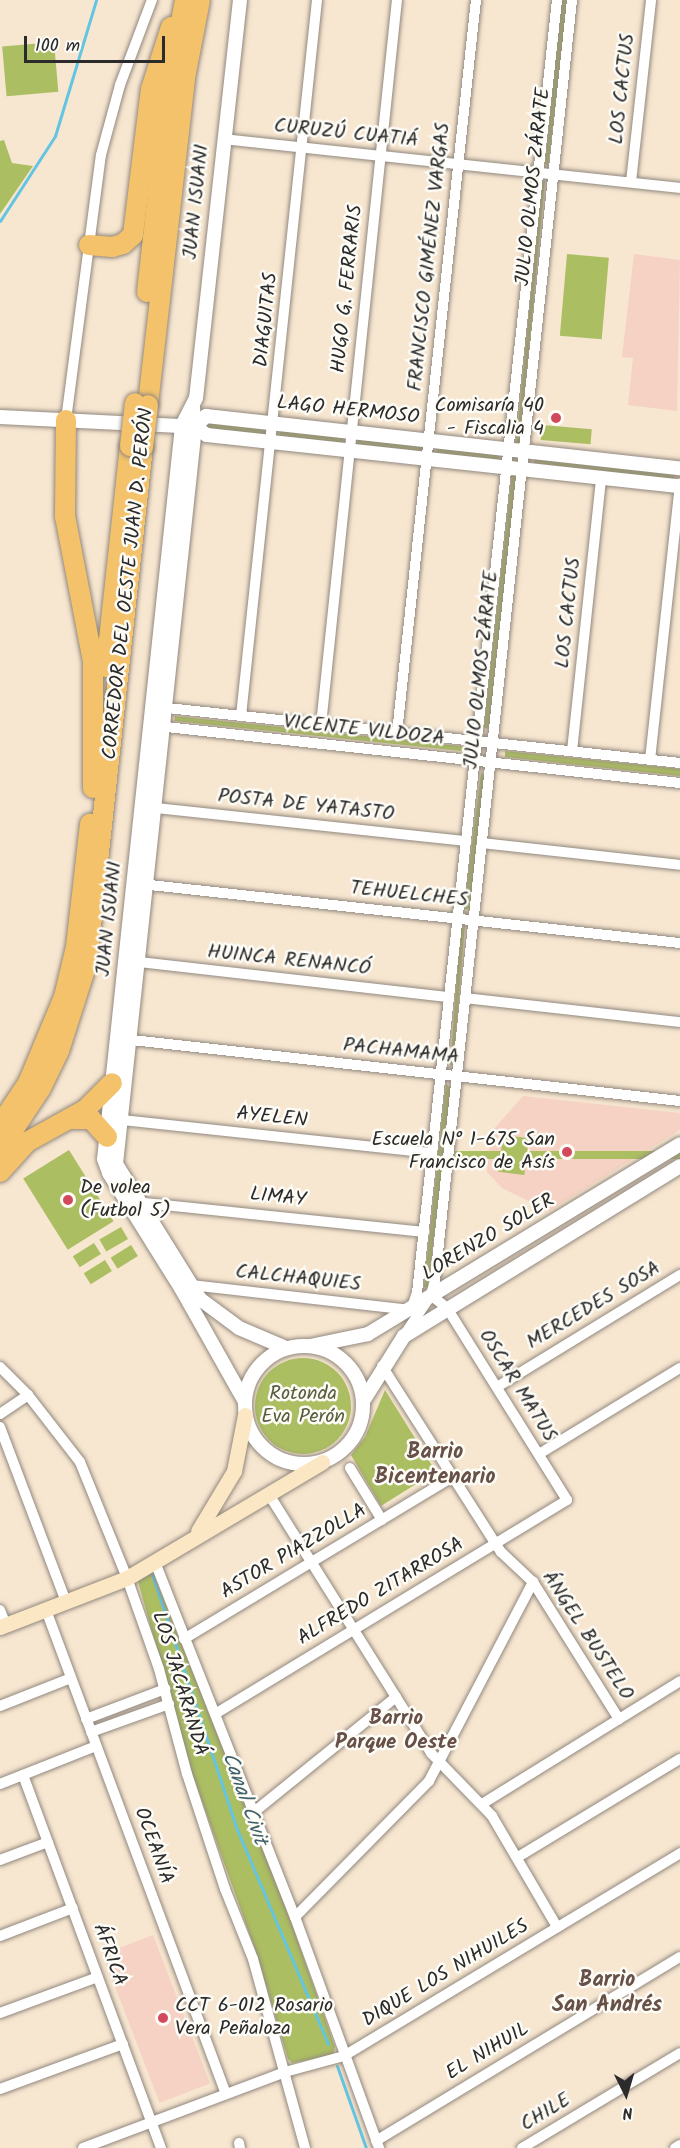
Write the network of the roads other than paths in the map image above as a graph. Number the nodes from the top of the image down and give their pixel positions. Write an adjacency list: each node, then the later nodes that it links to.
1 (152, 0): 19 (street)
2 (184, 0): 19 (highway); 20 (highway, CORREDOR DEL OESTE JUAN D. PERÓN)
3 (200, 0): 20 (highway, CORREDOR DEL OESTE JUAN D. PERÓN)
4 (240, 0): 11 (street, JUAN ISUANI)
5 (317, 0): 12 (street, DIAGUITAS)
6 (397, 0): 13 (street, HUGO G. FERRARIS)
7 (477, 0): 14 (street, FRANCISCO GIMÉNEZ VARGAS)
8 (557, 0): 15 (street, JULIO OLMOS ZÁRATE)
9 (572, 0): 16 (street, JULIO OLMOS ZÁRATE)
10 (651, 0): 17 (street, LOS CACTUS)
11 (223, 140): 12 (street, CURUZÚ CUATIÁ); 24 (street, JUAN ISUANI)
12 (302, 148): 13 (street, CURUZÚ CUATIÁ); 23 (street, DIAGUITAS)
13 (381, 156): 14 (street, CURUZÚ CUATIÁ); 25 (street, HUGO G. FERRARIS)
14 (459, 164): 15 (street, CURUZÚ CUATIÁ); 26 (street, FRANCISCO GIMÉNEZ VARGAS)
15 (538, 173): 16 (street, CURUZÚ CUATIÁ); 29 (street, JULIO OLMOS ZÁRATE)
16 (553, 174): 17 (street, CURUZÚ CUATIÁ); 30 (street, JULIO OLMOS ZÁRATE)
17 (631, 182): 18 (street, CURUZÚ CUATIÁ)
18 (680, 188)
19 (89, 245): 22 (street)
20 (141, 404): 28 (highway, CORREDOR DEL OESTE JUAN D. PERÓN, bridge)
21 (0, 417): 22 (street, LAGO HERMOSO)
22 (66, 420): 24 (street, LAGO HERMOSO); 51 (highway)
23 (274, 423): 24 (street, LAGO HERMOSO); 25 (street, LAGO HERMOSO); 27 (street, DIAGUITAS)
24 (189, 427): 27 (street, LAGO HERMOSO); 38 (street, JUAN ISUANI)
25 (351, 431): 26 (street, LAGO HERMOSO); 31 (street, HUGO G. FERRARIS)
26 (429, 440): 29 (street, LAGO HERMOSO); 32 (street, FRANCISCO GIMÉNEZ VARGAS)
27 (273, 442): 31 (street, LAGO HERMOSO); 39 (street, DIAGUITAS)
28 (136, 446): 51 (highway, CORREDOR DEL OESTE JUAN D. PERÓN); 73 (highway, CORREDOR DEL OESTE JUAN D. PERÓN)
29 (508, 449): 30 (street, LAGO HERMOSO); 33 (street, JULIO OLMOS ZÁRATE)
30 (524, 450): 34 (street, LAGO HERMOSO); 35 (street, JULIO OLMOS ZÁRATE)
31 (350, 451): 32 (street, LAGO HERMOSO); 40 (street, HUGO G. FERRARIS)
32 (427, 459): 33 (street, LAGO HERMOSO); 42 (street, FRANCISCO GIMÉNEZ VARGAS)
33 (506, 468): 35 (street, LAGO HERMOSO); 43 (street, JULIO OLMOS ZÁRATE)
34 (680, 468)
35 (522, 469): 36 (street, LAGO HERMOSO); 44 (street, JULIO OLMOS ZÁRATE)
36 (602, 478): 37 (street, LAGO HERMOSO); 45 (street, LOS CACTUS)
37 (680, 485): 46 (street)
38 (158, 707): 39 (street, VICENTE VILDOZA); 41 (street, JUAN ISUANI)
39 (241, 716): 40 (street, VICENTE VILDOZA)
40 (321, 724): 42 (street, VICENTE VILDOZA)
41 (156, 726): 47 (street, VICENTE VILDOZA); 52 (street, JUAN ISUANI)
42 (397, 733): 43 (street, VICENTE VILDOZA)
43 (477, 741): 44 (street, VICENTE VILDOZA); 47 (street, JULIO OLMOS ZÁRATE)
44 (492, 743): 45 (street, VICENTE VILDOZA); 48 (street, JULIO OLMOS ZÁRATE)
45 (572, 751): 46 (street, VICENTE VILDOZA)
46 (650, 760): 49 (street, VICENTE VILDOZA)
47 (475, 761): 48 (street, VICENTE VILDOZA); 53 (street, JULIO OLMOS ZÁRATE)
48 (490, 762): 50 (street, VICENTE VILDOZA); 54 (street, JULIO OLMOS ZÁRATE)
49 (680, 763)
50 (680, 783)
51 (93, 788): 70 (highway, CORREDOR DEL OESTE JUAN D. PERÓN)
52 (147, 807): 53 (street, POSTA DE YATASTO); 56 (street, JUAN ISUANI)
53 (466, 842): 57 (street, JULIO OLMOS ZÁRATE)
54 (482, 843): 55 (street); 58 (street, JULIO OLMOS ZÁRATE)
55 (680, 865)
56 (139, 884): 57 (street, TEHUELCHES); 60 (street, JUAN ISUANI)
57 (458, 919): 58 (street, TEHUELCHES); 61 (street, JULIO OLMOS ZÁRATE)
58 (474, 920): 59 (street, TEHUELCHES); 62 (street, JULIO OLMOS ZÁRATE)
59 (680, 943)
60 (131, 961): 61 (street, HUINCA RENANCÓ); 64 (street, JUAN ISUANI)
61 (449, 997): 65 (street, JULIO OLMOS ZÁRATE)
62 (465, 998): 63 (street); 67 (street, JULIO OLMOS ZÁRATE)
63 (680, 1023)
64 (122, 1039): 65 (street, PACHAMAMA); 66 (street, JUAN ISUANI)
65 (441, 1075): 67 (street, PACHAMAMA); 74 (street, JULIO OLMOS ZÁRATE)
66 (118, 1076): 69 (highway); 71 (street, JUAN ISUANI)
67 (457, 1076): 68 (street, PACHAMAMA); 81 (street, JULIO OLMOS ZÁRATE)
68 (680, 1101)
69 (66, 1119): 71 (highway); 76 (highway)
70 (0, 1125)
71 (111, 1125): 74 (street, AYELEN); 77 (street, JUAN ISUANI); 77 (street, JUAN ISUANI)
72 (680, 1144): 81 (street, LORENZO SOLER)
73 (0, 1150)
74 (432, 1153): 78 (street, JULIO OLMOS ZÁRATE)
75 (680, 1166): 82 (street, LORENZO SOLER)
76 (0, 1172)
77 (134, 1202): 78 (street, LIMAY); 80 (street, JUAN ISUANI)
78 (424, 1232): 83 (street, JULIO OLMOS ZÁRATE)
79 (680, 1275): 90 (street, MERCEDES SOSA)
80 (187, 1287): 83 (street, CALCHAQUIES); 86 (street, JUAN ISUANI); 93 (street, JUAN ISUANI)
81 (431, 1295): 82 (street, OSCAR MATUS); 83 (street, LORENZO SOLER); 84 (street, JULIO OLMOS ZÁRATE)
82 (447, 1308): 84 (street, LORENZO SOLER); 90 (street, OSCAR MATUS)
83 (411, 1310): 85 (street, LORENZO SOLER)
84 (404, 1336): 88 (street, LORENZO SOLER)
85 (310, 1346): 86 (street); 92 (street)
86 (286, 1348): 93 (street)
87 (0, 1366): 91 (street, LOS JACARANDÁ)
88 (382, 1366): 92 (street, LORENZO SOLER); 99 (street, ÁNGEL BUSTELO)
89 (680, 1368): 96 (street)
90 (497, 1387): 96 (street, OSCAR MATUS)
91 (28, 1395): 94 (street); 107 (street, LOS JACARANDÁ)
92 (365, 1398): 97 (street)
93 (245, 1408): 97 (street); 103 (main road)
94 (0, 1414)
95 (0, 1427): 109 (street)
96 (539, 1454): 101 (street, OSCAR MATUS)
97 (322, 1462): 100 (main road)
98 (350, 1468): 102 (street)
99 (453, 1478): 102 (street, ASTOR PIAZZOLLA); 104 (street, ÁNGEL BUSTELO)
100 (268, 1493): 103 (main road); 105 (street)
101 (567, 1500): 104 (street, ALFREDO ZITARROSA)
102 (382, 1520): 105 (street, ASTOR PIAZZOLLA)
103 (192, 1538): 106 (main road)
104 (496, 1544): 108 (street, ÁNGEL BUSTELO); 113 (street, ALFREDO ZITARROSA)
105 (312, 1563): 113 (street); 114 (street, ASTOR PIAZZOLLA)
106 (149, 1565): 107 (main road); 114 (street, LOS JACARANDÁ)
107 (127, 1578): 109 (main road); 117 (street, LOS JACARANDÁ)
108 (533, 1582): 123 (street, ÁNGEL BUSTELO); 127 (street)
109 (66, 1602): 111 (main road)
110 (0, 1610): 112 (street)
111 (46, 1610): 112 (main road); 115 (street, OCEANÍA)
112 (3, 1626)
113 (353, 1630): 118 (street); 121 (street, ALFREDO ZITARROSA)
114 (184, 1639): 121 (street, LOS JACARANDÁ)
115 (71, 1678): 120 (street); 122 (street, OCEANÍA)
116 (680, 1681): 123 (street)
117 (165, 1689): 119 (street, LOS JACARANDÁ); 122 (street)
118 (396, 1697): 127 (street); 131 (street)
119 (169, 1704): 124 (street); 146 (street, LOS JACARANDÁ)
120 (0, 1706)
121 (215, 1714): 131 (street, LOS JACARANDÁ)
122 (86, 1719): 124 (street, OCEANÍA)
123 (619, 1719): 130 (street)
124 (91, 1732): 125 (street, OCEANÍA)
125 (96, 1746): 128 (street); 148 (street, OCEANÍA)
126 (680, 1759): 134 (street)
127 (442, 1763): 130 (street); 137 (street)
128 (23, 1775): 129 (street); 132 (street, ÁFRICA)
129 (0, 1784)
130 (482, 1804): 134 (street)
131 (254, 1812): 137 (street, LOS JACARANDÁ)
132 (48, 1842): 135 (street); 136 (street, ÁFRICA)
133 (680, 1853): 138 (street, DIQUE LOS NIHUILES)
134 (518, 1857): 138 (street)
135 (0, 1860)
136 (73, 1908): 139 (street); 141 (street, ÁFRICA)
137 (295, 1917): 145 (street, LOS JACARANDÁ)
138 (557, 1927): 145 (street, DIQUE LOS NIHUILES)
139 (0, 1936)
140 (680, 1957): 150 (street, EL NIHUIL)
141 (98, 1977): 142 (street); 143 (street, ÁFRICA)
142 (0, 2013)
143 (123, 2044): 147 (street); 149 (street, ÁFRICA)
144 (680, 2053): 155 (street, CHILE)
145 (344, 2056): 146 (street, DIQUE LOS NIHUILES); 150 (street, LOS JACARANDÁ)
146 (285, 2072): 148 (street, DIQUE LOS NIHUILES); 154 (street, LOS JACARANDÁ)
147 (0, 2089)
148 (226, 2094): 149 (street, DIQUE LOS NIHUILES)
149 (151, 2122): 152 (street, DIQUE LOS NIHUILES); 153 (street, ÁFRICA)
150 (377, 2145)
151 (680, 2145): 156 (street)
152 (83, 2148)
153 (161, 2148)
154 (305, 2148)
155 (522, 2148)
156 (675, 2148)

